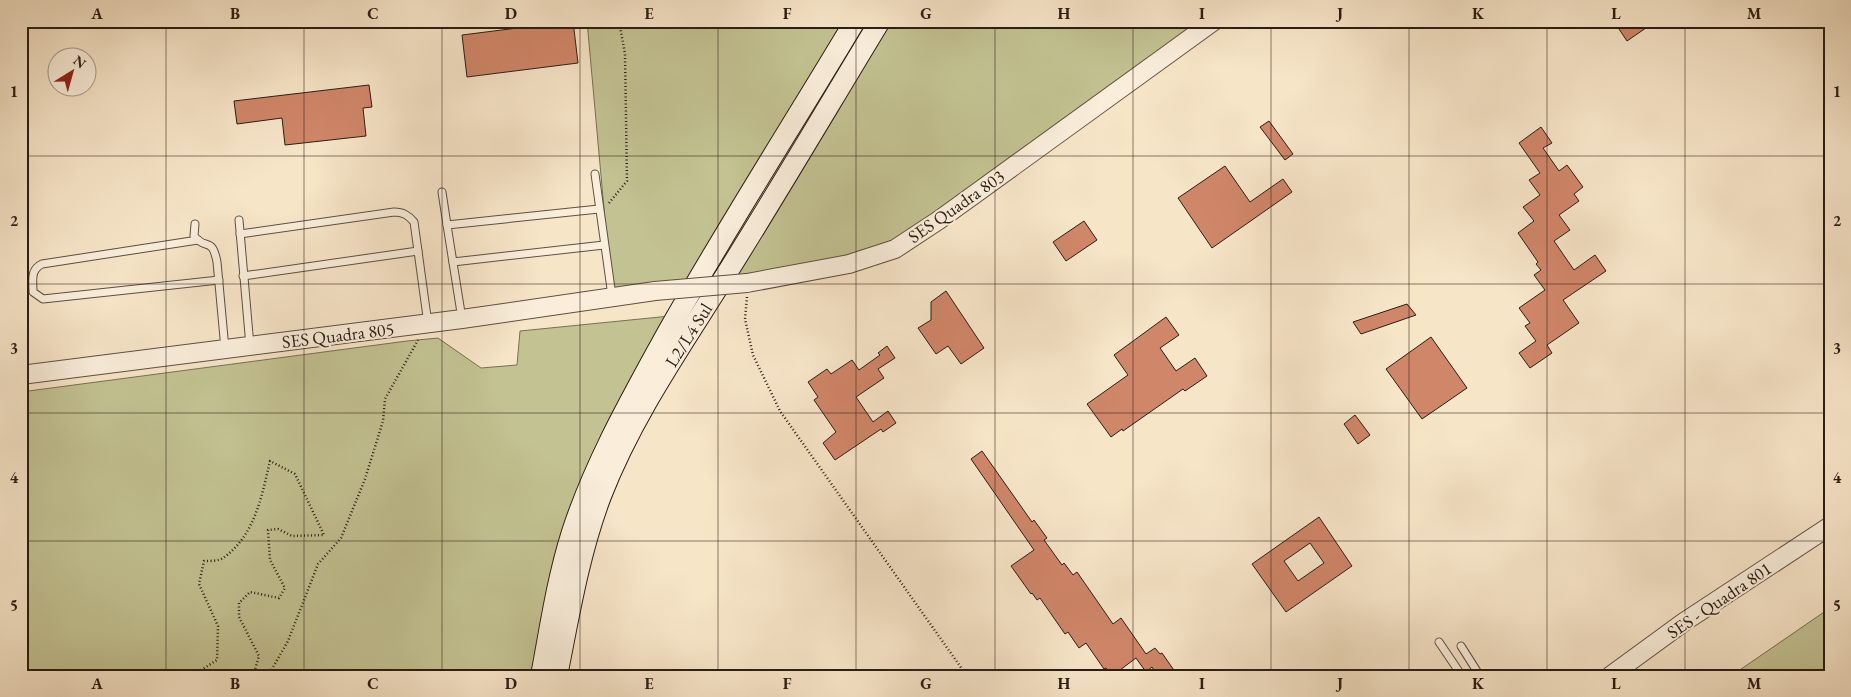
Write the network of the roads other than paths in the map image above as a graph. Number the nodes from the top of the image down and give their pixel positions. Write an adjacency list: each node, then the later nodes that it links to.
1 (855, 21): 29 (main road, L2/L4 Sul)
2 (880, 21): 30 (main road, L2/L4 Sul)
3 (1196, 21): 5 (street)
4 (1214, 21): 5 (street, SES Quadra 803)
5 (1185, 43): 19 (street, SES Quadra 803, bridge)
6 (594, 174): 8 (lane)
7 (442, 192): 11 (lane)
8 (599, 209): 11 (lane); 14 (lane)
9 (239, 220): 12 (lane)
10 (196, 224): 13 (lane)
11 (447, 225): 16 (lane)
12 (240, 234): 15 (lane); 17 (lane)
13 (198, 240): 18 (lane); 18 (lane)
14 (604, 245): 16 (lane); 20 (lane)
15 (418, 251): 17 (lane); 22 (lane)
16 (453, 262): 21 (lane)
17 (243, 276): 23 (lane)
18 (219, 280): 24 (lane)
19 (655, 291): 20 (street, SES Quadra 805)
20 (612, 297): 21 (street, SES Quadra 805)
21 (462, 319): 22 (street, SES Quadra 805)
22 (428, 324): 23 (street, SES Quadra 805)
23 (250, 346): 24 (street, SES Quadra 805)
24 (225, 349): 25 (street, SES Quadra 805)
25 (21, 375)
26 (1829, 527): 33 (street, SES - Quadra 801)
27 (1439, 642): 31 (lane)
28 (1461, 646): 32 (lane)
29 (541, 676)
30 (557, 676)
31 (1462, 676)
32 (1480, 676)
33 (1610, 676)

